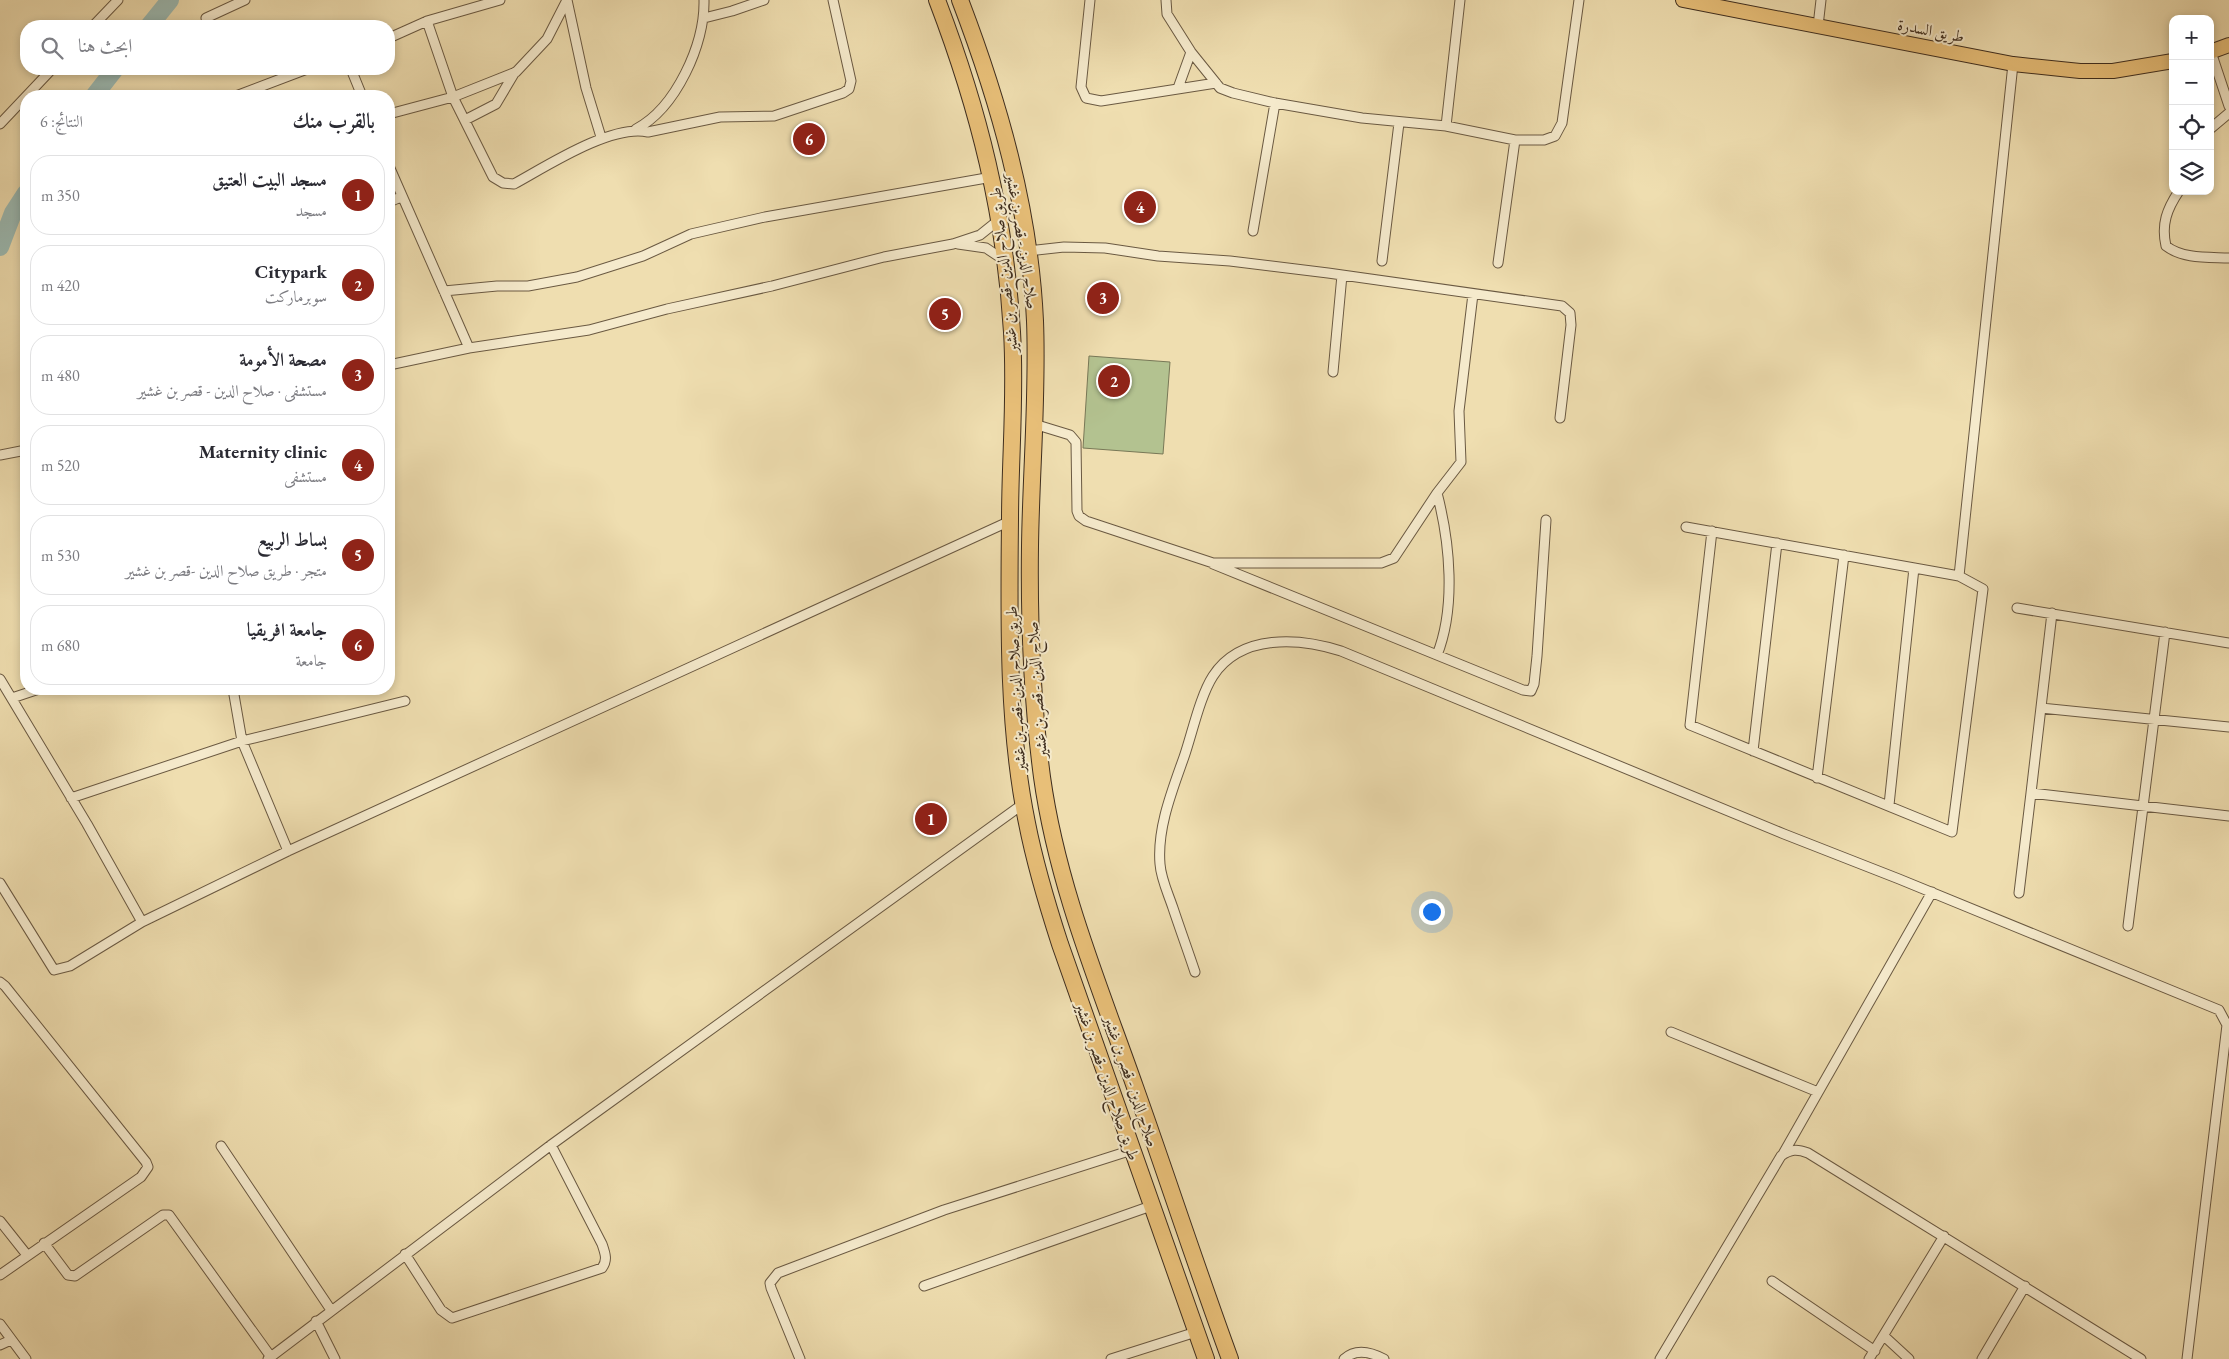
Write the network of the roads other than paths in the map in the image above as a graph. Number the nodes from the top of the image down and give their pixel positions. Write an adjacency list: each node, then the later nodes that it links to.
1 (118, 0): 18 (street)
2 (245, 0): 16 (street)
3 (500, 0): 19 (street)
4 (567, 0): 28 (street); 49 (street)
5 (704, 0): 17 (street)
6 (764, 0): 17 (street)
7 (832, 0): 48 (street)
8 (937, 0): 51 (highway, طريق صلاح الدين -قصر بن غشير)
9 (960, 0): 59 (highway, صلاح الدين - قصر بن غشير)
10 (1090, 0): 33 (street)
11 (1166, 0): 24 (street)
12 (1460, 0): 47 (street)
13 (1579, 0): 50 (street)
14 (1684, 0): 20 (main road, طريق السدرة)
15 (1821, 0): 20 (street)
16 (206, 18)
17 (704, 18): 48 (street)
18 (99, 20)
19 (427, 22): 21 (street); 37 (street)
20 (1818, 26): 27 (main road, طريق السدرة)
21 (395, 35)
22 (2229, 45): 23 (main road)
23 (2214, 51)
24 (1191, 52): 32 (street); 33 (street)
25 (2214, 60): 40 (street)
26 (2169, 62): 27 (main road, طريق السدرة)
27 (2013, 64): 83 (street)
28 (516, 72): 37 (street); 43 (street)
29 (46, 75): 34 (street)
30 (291, 75): 35 (street)
31 (353, 75): 36 (street)
32 (1216, 82): 33 (street); 39 (street)
33 (1178, 88)
34 (32, 90)
35 (252, 90)
36 (360, 90)
37 (453, 97): 41 (street); 43 (street)
38 (20, 103): 45 (street)
39 (1275, 103): 44 (street); 57 (street)
40 (2229, 106)
41 (395, 112)
42 (2229, 112): 46 (street)
43 (465, 120): 49 (street)
44 (1399, 123): 47 (street); 62 (street)
45 (0, 124)
46 (2214, 125)
47 (1446, 126): 50 (street)
48 (636, 129): 49 (street)
49 (601, 137)
50 (1515, 140): 63 (street)
51 (992, 177): 56 (highway, طريق صلاح الدين -قصر بن غشير); 65 (street)
52 (395, 182): 54 (street)
53 (2176, 195): 60 (street)
54 (401, 197): 55 (street); 65 (street)
55 (395, 200)
56 (1000, 220): 58 (street); 61 (highway, طريق صلاح الدين -قصر بن غشير)
57 (1253, 231)
58 (953, 244): 61 (street); 67 (street)
59 (1028, 251): 64 (street); 71 (highway, صلاح الدين - قصر بن غشير)
60 (2229, 258)
61 (1004, 260): 76 (highway, طريق صلاح الدين -قصر بن غشير)
62 (1382, 261)
63 (1498, 262)
64 (1342, 275): 66 (street); 69 (street)
65 (444, 292): 67 (street)
66 (1472, 294): 70 (street); 74 (street)
67 (469, 348): 68 (street)
68 (395, 364)
69 (1333, 372)
70 (1560, 418)
71 (1034, 424): 81 (street); 116 (highway, صلاح الدين - قصر بن غشير)
72 (20, 451): 73 (street)
73 (0, 455)
74 (1437, 493): 81 (street); 88 (street)
75 (1546, 520): 88 (street)
76 (1010, 521): 102 (highway, طريق صلاح الدين -قصر بن غشير); 106 (street)
77 (1686, 527): 78 (street)
78 (1712, 531): 79 (street); 98 (street)
79 (1776, 543): 80 (street); 98 (street)
80 (1844, 555): 82 (street); 99 (street)
81 (1206, 561): 88 (street)
82 (1914, 568): 83 (street); 103 (street)
83 (1959, 576): 103 (street)
84 (2017, 608): 85 (street)
85 (2052, 613): 86 (street); 94 (street)
86 (2165, 632): 87 (street); 95 (street)
87 (2229, 643)
88 (1437, 655)
89 (0, 679): 92 (street)
90 (21, 695): 92 (street)
91 (234, 695): 97 (street)
92 (12, 698): 101 (street)
93 (405, 701): 97 (street)
94 (2041, 708): 95 (street); 100 (street)
95 (2154, 720): 96 (street); 104 (street)
96 (2229, 728)
97 (242, 741): 101 (street); 106 (street)
98 (1753, 751): 99 (street)
99 (1816, 778): 103 (street)
100 (2031, 792): 104 (street); 109 (street)
101 (71, 798): 110 (street)
102 (1023, 804): 117 (highway, طريق صلاح الدين -قصر بن غشير); 118 (street)
103 (1889, 805)
104 (2143, 806): 105 (street); 111 (street)
105 (2229, 816)
106 (288, 852): 110 (street)
107 (0, 883): 110 (street)
108 (1932, 892): 112 (street); 115 (street); 153 (street)
109 (2019, 893)
110 (142, 922)
111 (2128, 926)
112 (1195, 972)
113 (0, 982): 125 (street)
114 (1671, 1032): 115 (street)
115 (1818, 1092): 121 (street)
116 (1146, 1120): 117 (highway); 146 (highway, صلاح الدين - قصر بن غشير)
117 (1124, 1128): 120 (highway, طريق صلاح الدين -قصر بن غشير)
118 (550, 1145): 126 (street); 126 (street)
119 (221, 1146): 132 (street)
120 (1132, 1150): 122 (highway, طريق صلاح الدين -قصر بن غشير); 143 (street)
121 (1781, 1156): 124 (street); 149 (street)
122 (1151, 1206): 130 (street); 135 (highway, طريق صلاح الدين -قصر بن غشير)
123 (0, 1221): 127 (street)
124 (1944, 1236): 131 (street); 136 (street)
125 (44, 1243): 127 (street); 140 (street)
126 (405, 1254): 132 (street)
127 (27, 1255): 128 (street)
128 (0, 1275)
129 (1772, 1281): 139 (street)
130 (924, 1286)
131 (2025, 1286): 151 (street); 152 (street)
132 (331, 1310): 133 (street)
133 (316, 1322): 140 (street); 142 (street)
134 (0, 1324): 137 (street)
135 (1196, 1332): 144 (street); 145 (highway, طريق صلاح الدين -قصر بن غشير)
136 (1884, 1336): 139 (street); 150 (street)
137 (11, 1340): 138 (street); 141 (street)
138 (0, 1345)
139 (1871, 1357)
140 (269, 1358)
141 (26, 1359)
142 (335, 1359)
143 (800, 1359)
144 (1111, 1359)
145 (1206, 1359)
146 (1230, 1359)
147 (1344, 1359): 148 (street)
148 (1384, 1359)
149 (1660, 1359)
150 (1909, 1359)
151 (1982, 1359)
152 (2141, 1359)
153 (2187, 1359)

